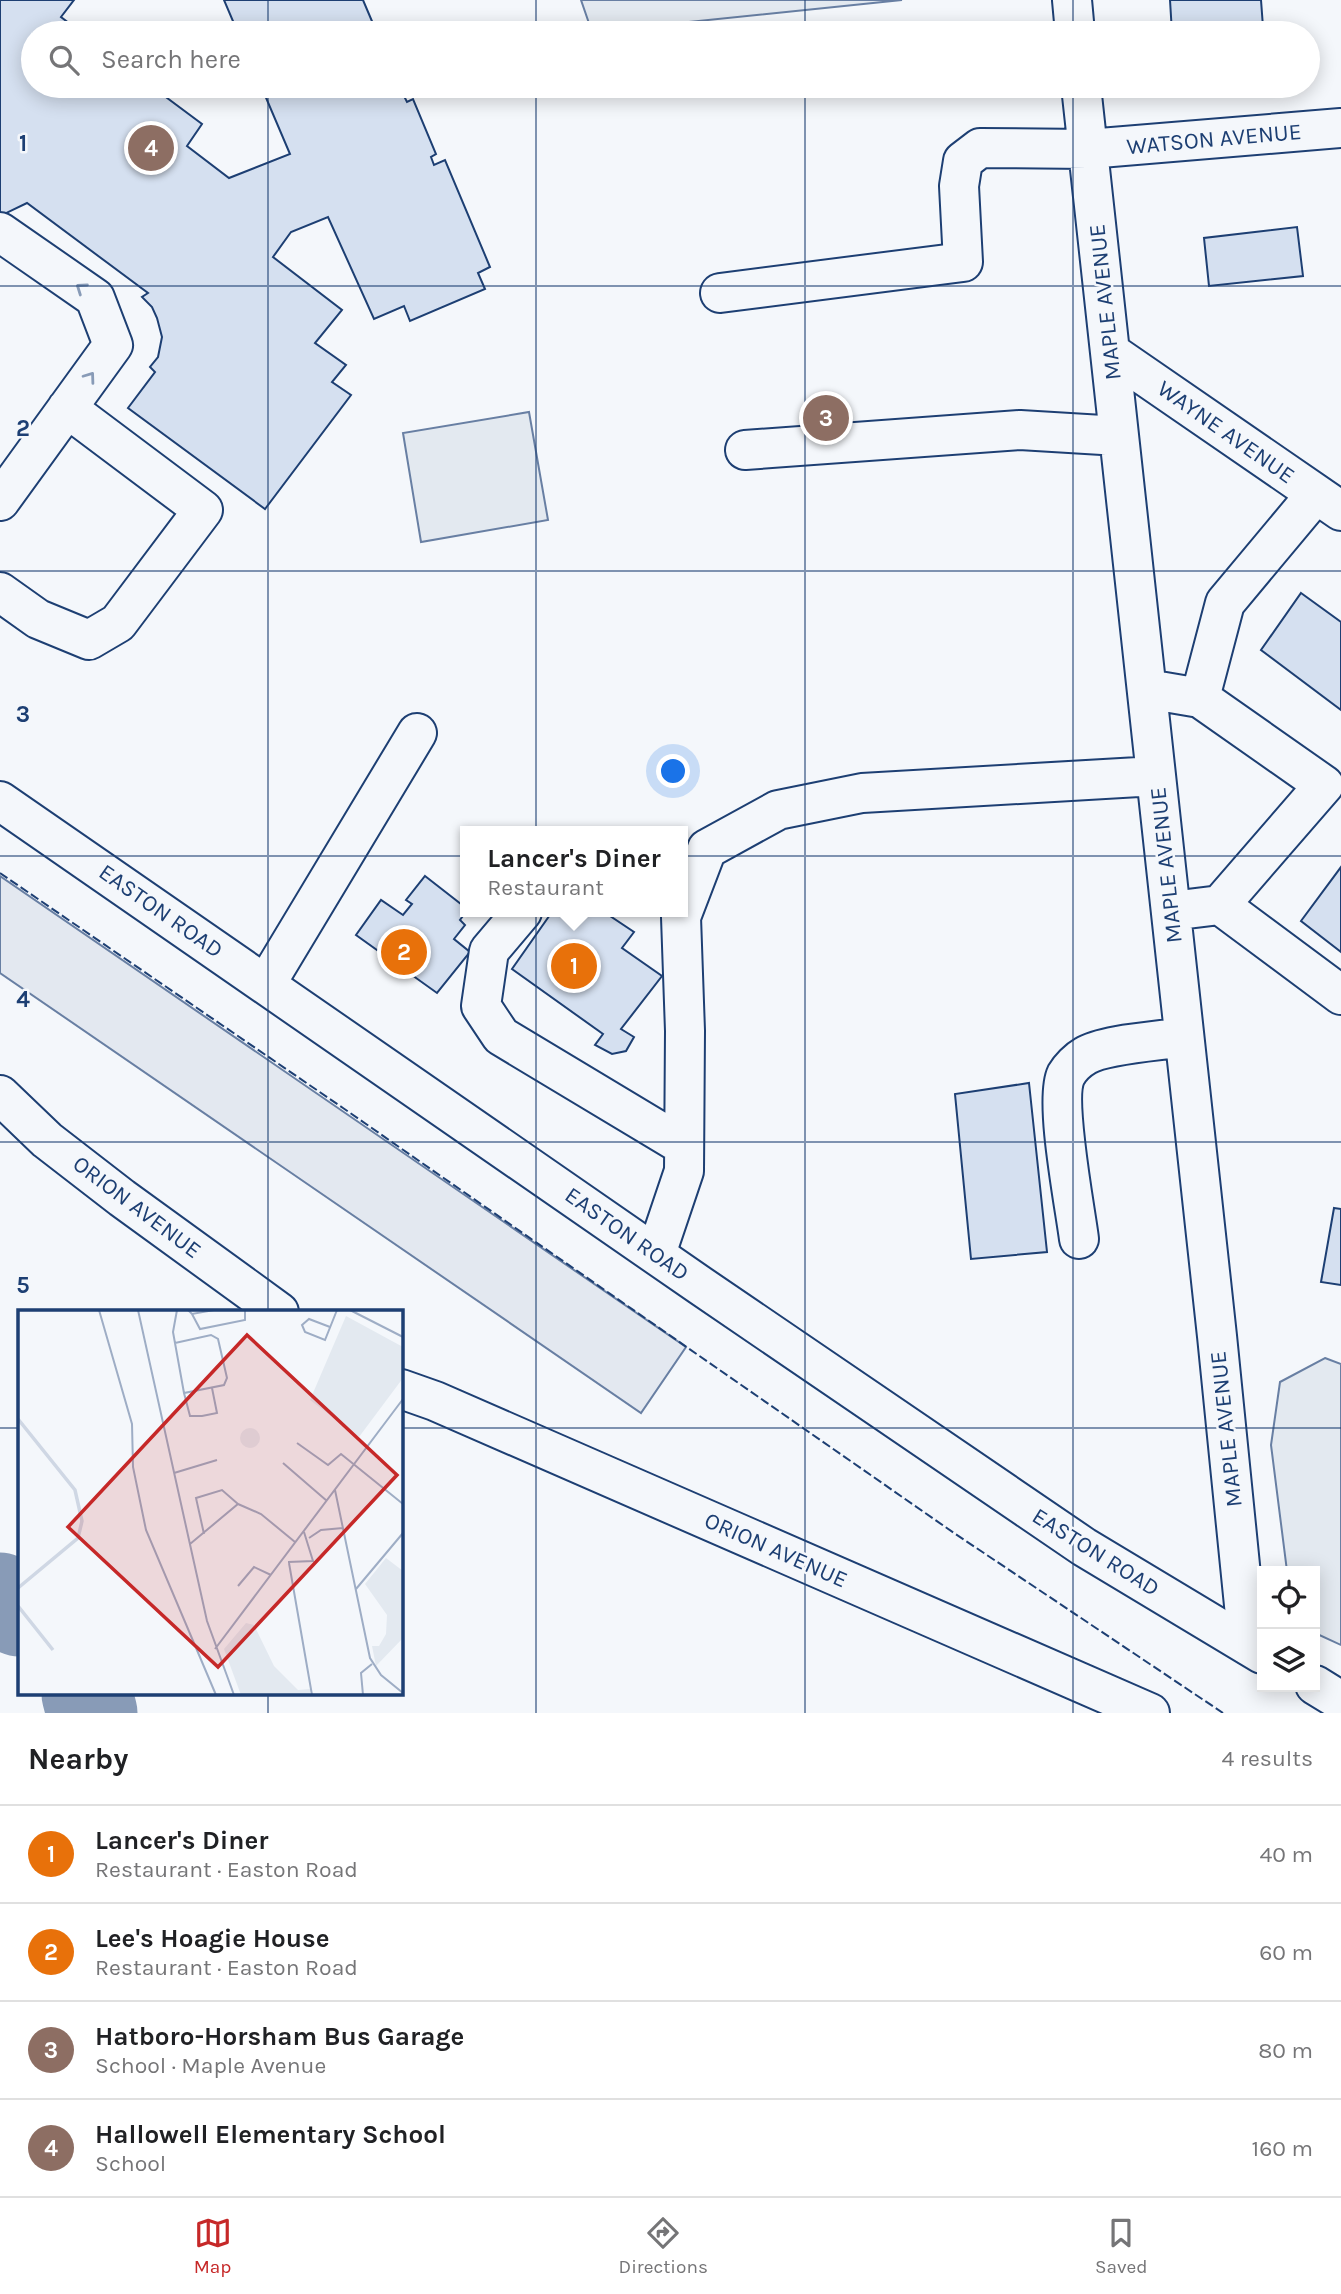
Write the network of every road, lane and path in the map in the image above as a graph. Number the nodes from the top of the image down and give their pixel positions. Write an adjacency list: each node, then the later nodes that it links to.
1 (1072, 0): 2 (main road)
2 (1074, 21)
3 (1082, 98): 5 (main road, MAPLE AVENUE)
4 (1341, 128): 5 (main road, WATSON AVENUE)
5 (1088, 149): 7 (main road, WATSON AVENUE); 8 (main road, MAPLE AVENUE)
6 (0, 232): 9 (main road, one-way to 6)
7 (720, 293)
8 (1110, 352): 10 (main road, MAPLE AVENUE); 13 (main road, WAYNE AVENUE)
9 (67, 408): 12 (main road); 14 (main road)
10 (1119, 436): 11 (main road); 15 (main road, MAPLE AVENUE)
11 (745, 450)
12 (0, 501)
13 (1329, 503): 16 (main road)
14 (0, 592)
15 (1147, 689): 16 (main road); 18 (main road, MAPLE AVENUE)
16 (1200, 698): 22 (main road)
17 (417, 733): 26 (main road)
18 (1156, 776): 20 (main road); 23 (main road, MAPLE AVENUE)
19 (0, 801): 26 (main road, EASTON ROAD)
20 (695, 846): 21 (main road)
21 (688, 882)
22 (1220, 905): 23 (main road); 27 (main road)
23 (1171, 911): 28 (main road, MAPLE AVENUE)
24 (518, 917): 30 (main road)
25 (681, 917): 30 (main road)
26 (266, 984): 32 (main road, EASTON ROAD)
27 (1341, 995)
28 (1184, 1037): 31 (main road); 35 (main road, MAPLE AVENUE)
29 (0, 1095): 33 (main road, ORION AVENUE)
30 (684, 1146): 32 (main road)
31 (1079, 1239)
32 (656, 1254): 35 (main road, EASTON ROAD)
33 (276, 1310)
34 (402, 1389): 38 (main road, ORION AVENUE)
35 (1255, 1650)
36 (1320, 1688): 37 (main road)
37 (1341, 1701)
38 (1150, 1713)

